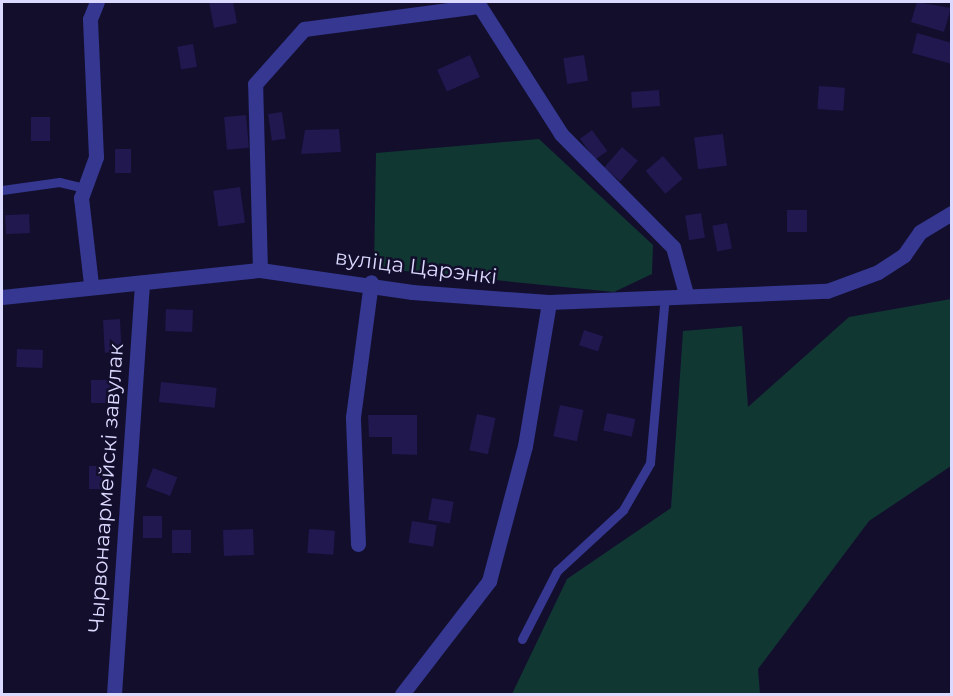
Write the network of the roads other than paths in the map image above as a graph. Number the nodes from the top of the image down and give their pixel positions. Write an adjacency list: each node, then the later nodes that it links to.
1 (97, 2): 3 (street)
2 (477, 4): 6 (street); 10 (street)
3 (85, 188): 4 (lane); 8 (street)
4 (2, 190)
5 (951, 213): 10 (street, вуліца Царэнкі)
6 (260, 270): 7 (street, вуліца Царэнкі); 9 (street, вуліца Царэнкі)
7 (370, 282): 13 (street, вуліца Царэнкі); 14 (street)
8 (91, 284): 9 (street, вуліца Царэнкі); 12 (street, вуліца Царэнкі)
9 (142, 284): 16 (street, Чырвонаармейскі завулак)
10 (686, 294): 11 (street, вуліца Царэнкі)
11 (666, 295): 13 (street, вуліца Царэнкі); 15 (lane)
12 (2, 297)
13 (549, 302): 17 (street)
14 (358, 544)
15 (522, 639)
16 (114, 694)
17 (402, 694)

